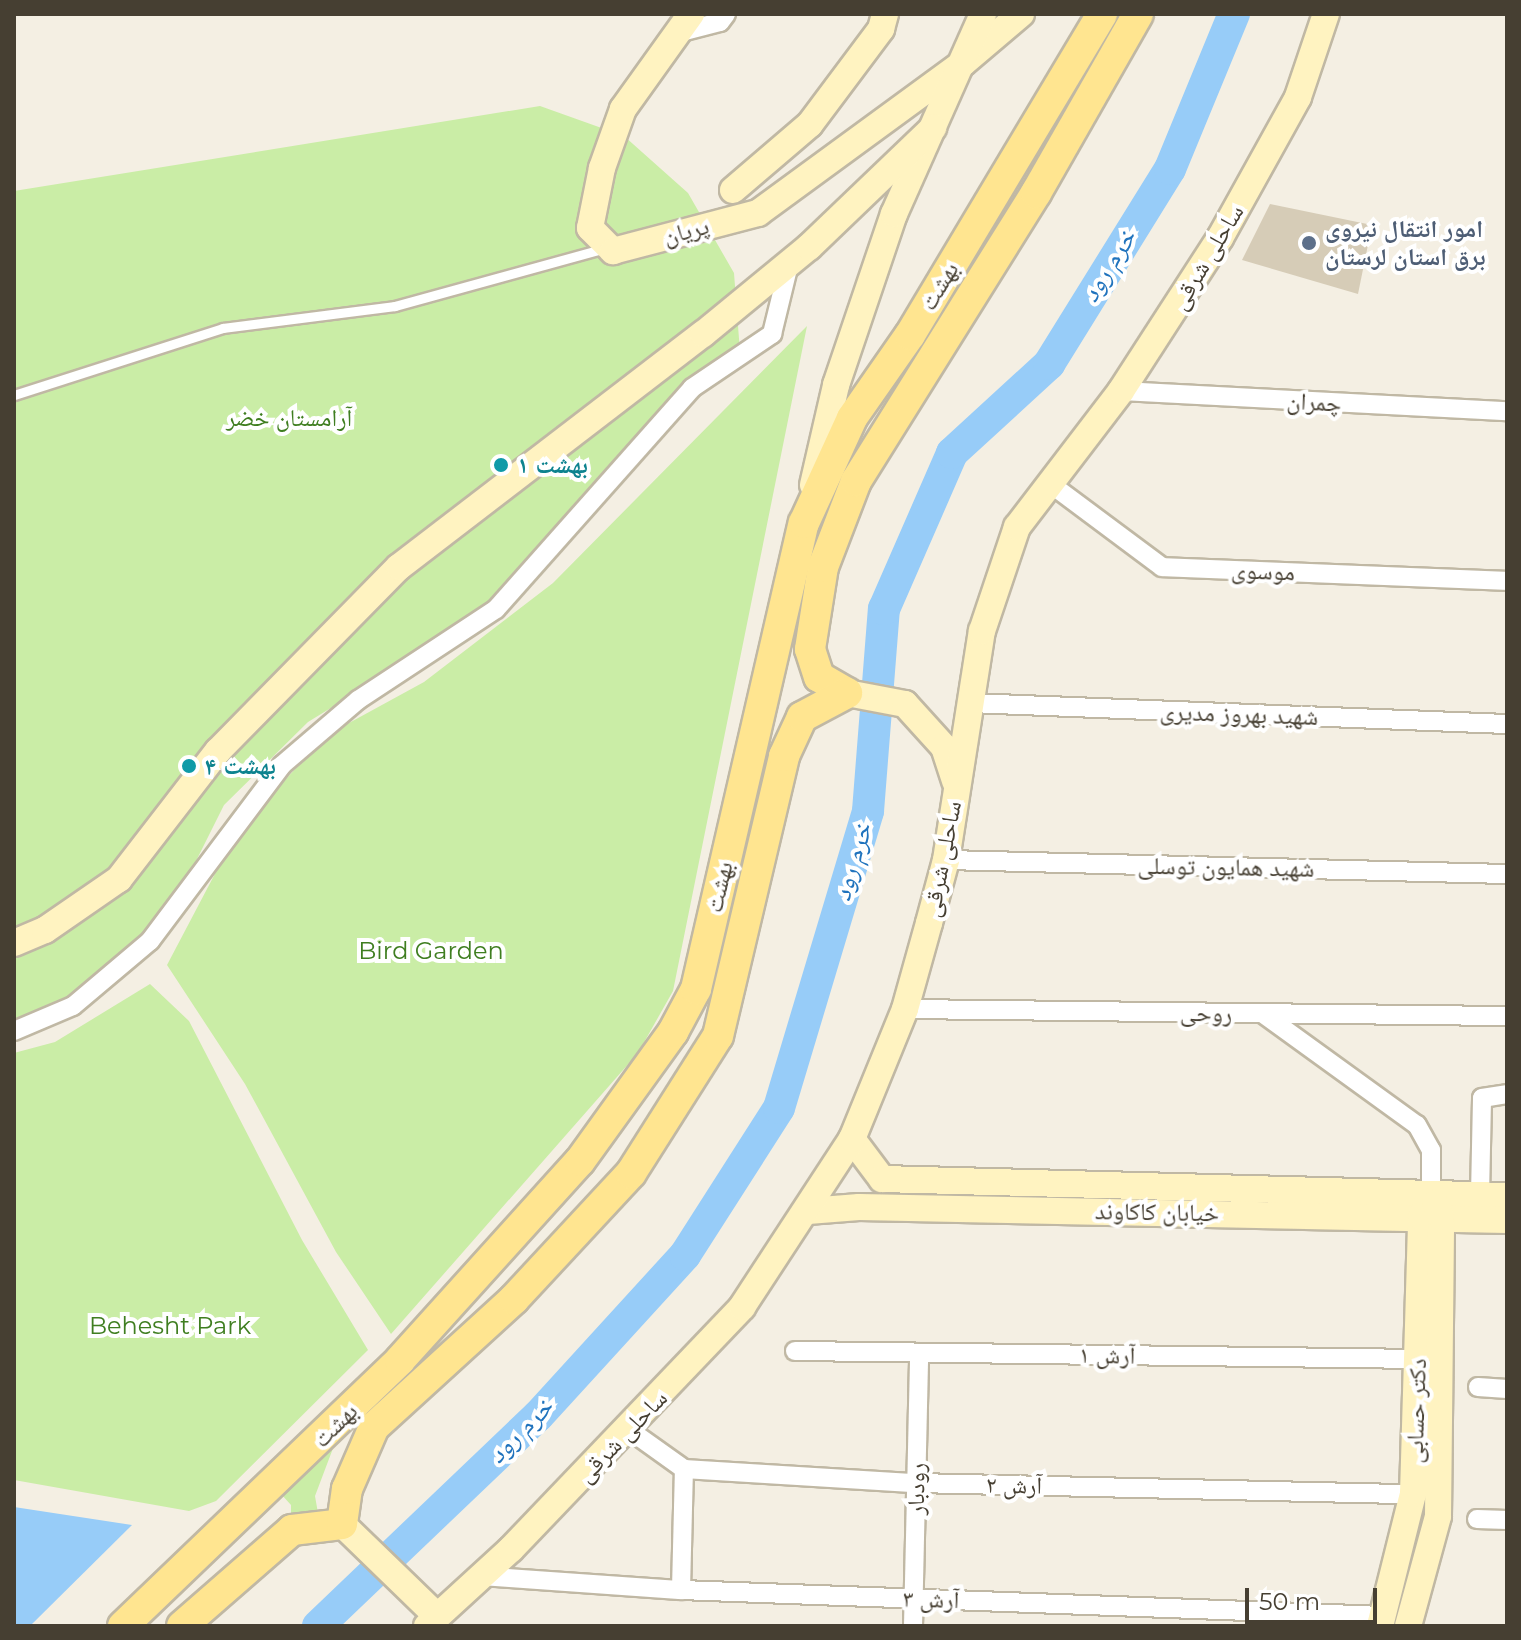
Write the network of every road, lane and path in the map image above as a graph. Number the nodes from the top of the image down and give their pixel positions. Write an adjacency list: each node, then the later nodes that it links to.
1 (726, 14): 8 (street)
2 (885, 14): 11 (main road, پریان)
3 (983, 14): 9 (main road)
4 (1021, 14): 9 (main road, پریان)
5 (1102, 14): 18 (main road, بهشت)
6 (1138, 14): 20 (main road, بهشت)
7 (1326, 14): 14 (main road, ساحلی شرقی)
8 (686, 23): 12 (main road)
9 (963, 63): 10 (main road); 12 (main road, پریان)
10 (933, 128): 13 (main road); 18 (main road)
11 (733, 190)
12 (608, 247): 15 (lane)
13 (789, 264): 26 (main road); 32 (street)
14 (1121, 391): 16 (street, چمران); 17 (main road, ساحلی شرقی)
15 (14, 395)
16 (1507, 411)
17 (1048, 482): 19 (street, موسوی); 21 (main road, ساحلی شرقی)
18 (804, 523): 28 (main road, بهشت)
19 (1507, 581)
20 (857, 695): 23 (main road); 27 (main road, بهشت)
21 (970, 703): 22 (street, شهید بهروز مدیری); 23 (main road, ساحلی شرقی)
22 (1507, 724)
23 (957, 784): 24 (main road, ساحلی شرقی)
24 (946, 860): 25 (street, شهید همایون توسلی); 29 (main road, ساحلی شرقی)
25 (1507, 874)
26 (14, 943)
27 (739, 959): 28 (main road); 48 (main road, بهشت)
28 (696, 989): 45 (main road, بهشت)
29 (905, 1009): 30 (street, روحی); 34 (main road, ساحلی شرقی)
30 (1262, 1013): 31 (street, روحی); 39 (street, دکتر حسابی)
31 (1507, 1016)
32 (14, 1031)
33 (1507, 1094): 36 (street)
34 (852, 1139): 35 (main road); 40 (main road, ساحلی شرقی)
35 (882, 1179): 38 (main road); 39 (main road, خیابان کاکاوند)
36 (1480, 1195): 37 (main road, خیابان کاکاوند); 39 (main road, خیابان کاکاوند)
37 (1507, 1196)
38 (878, 1208): 39 (main road, خیابان کاکاوند); 40 (main road, خیابان کاکاوند)
39 (1431, 1209): 41 (main road, خیابان کاکاوند); 44 (main road, دکتر حسابی); 66 (main road, دکتر حسابی)
40 (808, 1211): 49 (main road, ساحلی شرقی)
41 (1507, 1220)
42 (795, 1351): 43 (street, آرش ۱)
43 (919, 1353): 44 (street, آرش ۱); 51 (street, رودبار)
44 (1419, 1359): 52 (main road, دکتر حسابی)
45 (400, 1360): 48 (main road); 53 (main road, بهشت)
46 (1478, 1387): 47 (street)
47 (1507, 1389)
48 (374, 1427): 56 (main road, بهشت)
49 (628, 1429): 50 (street); 58 (main road, ساحلی شرقی)
50 (684, 1469): 51 (street, آرش ۲); 59 (street)
51 (916, 1483): 52 (street, آرش ۲); 60 (street, رودبار)
52 (1413, 1494): 62 (main road, دکتر حسابی)
53 (243, 1513): 57 (main road); 63 (main road, بهشت)
54 (1477, 1519): 55 (street)
55 (1507, 1520)
56 (342, 1524): 57 (main road); 61 (main road)
57 (270, 1546): 64 (main road)
58 (480, 1576): 59 (street, آرش ۳); 61 (main road, ساحلی شرقی)
59 (681, 1590): 60 (street, آرش ۳)
60 (913, 1598): 62 (street, آرش ۳); 65 (street, رودبار)
61 (432, 1621)
62 (1382, 1621)
63 (123, 1626)
64 (182, 1626)
65 (913, 1626)
66 (1408, 1626)

